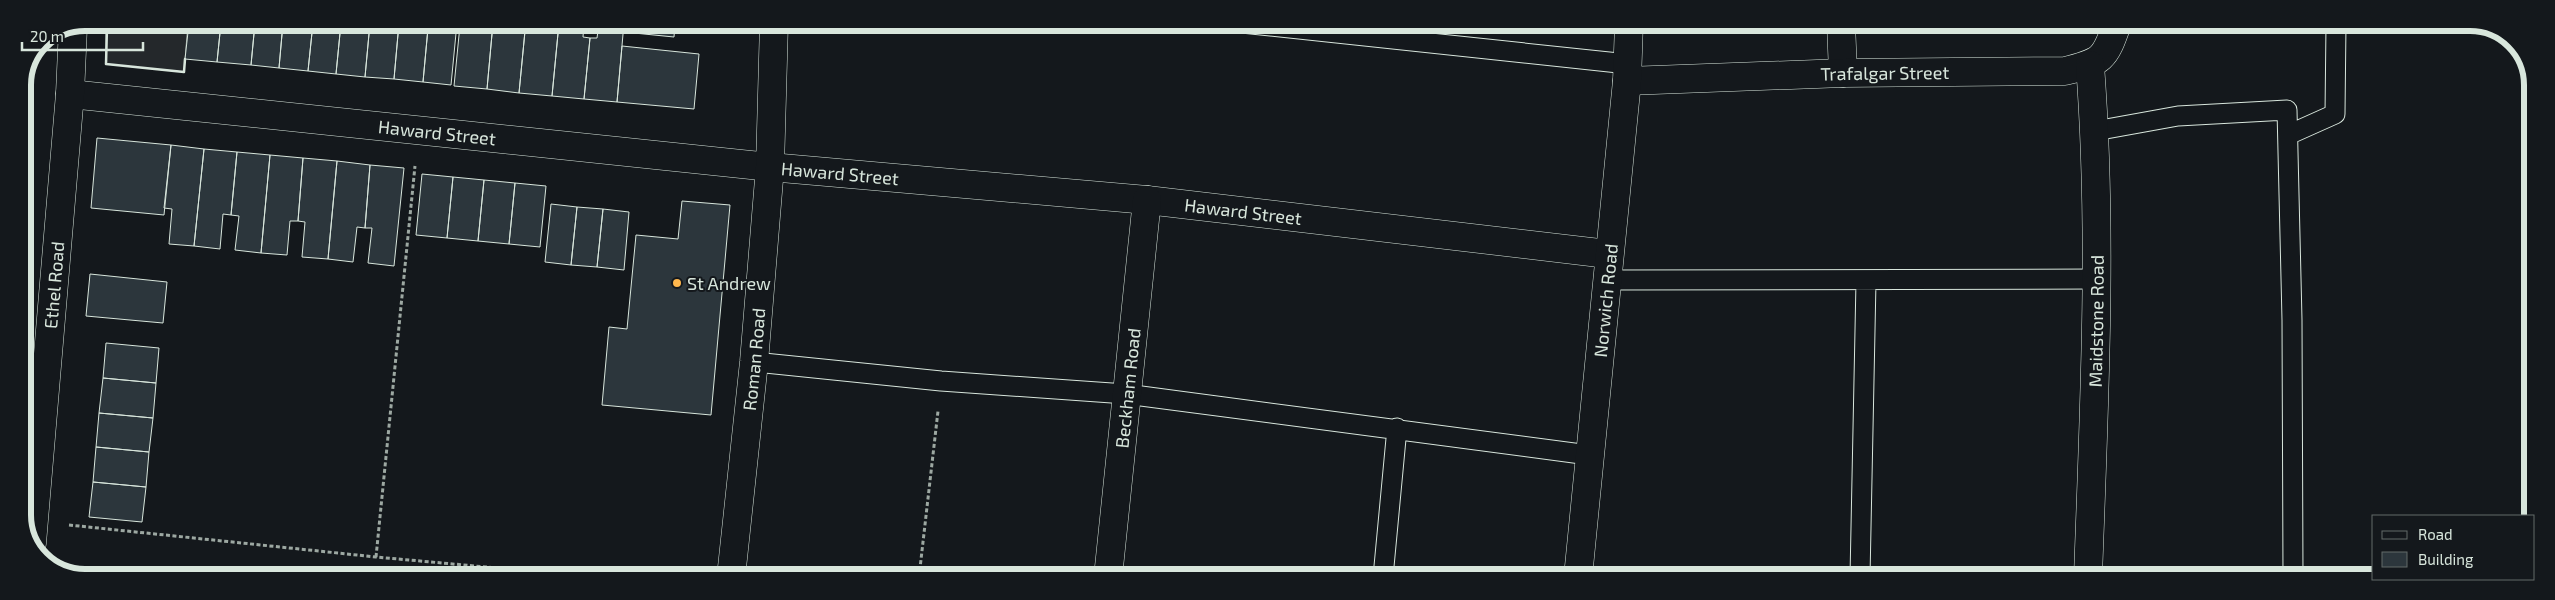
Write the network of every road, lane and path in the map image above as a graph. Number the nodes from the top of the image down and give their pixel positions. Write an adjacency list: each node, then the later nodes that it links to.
1 (774, 31): 15 (street, Roman Road)
2 (1305, 31): 9 (lane)
3 (1629, 31): 9 (street, Norwich Road)
4 (1841, 31): 10 (street)
5 (2115, 31): 8 (street, Trafalgar Street)
6 (2336, 31): 14 (lane)
7 (73, 33): 11 (street, Ethel Road)
8 (2090, 65): 10 (street, Trafalgar Street); 13 (street, Maidstone Road)
9 (1628, 72): 10 (street, Trafalgar Street); 17 (street, Norwich Road)
10 (1843, 73)
11 (70, 94): 12 (street, Haward Street); 25 (street, Ethel Road)
12 (418, 130): 15 (street, Haward Street); 27 (path)
13 (2095, 131): 14 (lane); 18 (street, Maidstone Road)
14 (2288, 135): 36 (lane)
15 (770, 167): 16 (street, Haward Street); 20 (street, Roman Road)
16 (1147, 200): 17 (street, Haward Street); 22 (street, Beckham Road)
17 (1608, 267): 19 (lane); 24 (street, Norwich Road)
18 (2099, 280): 19 (lane); 35 (street, Maidstone Road)
19 (1866, 281): 34 (lane)
20 (754, 362): 21 (lane); 29 (street, Roman Road)
21 (941, 381): 22 (lane); 30 (path)
22 (1126, 394): 23 (lane); 31 (street, Beckham Road)
23 (1397, 428): 24 (lane); 32 (lane)
24 (1590, 455): 33 (street, Norwich Road)
25 (33, 529)
26 (33, 532): 27 (path)
27 (376, 557): 28 (path)
28 (515, 569)
29 (732, 569)
30 (919, 569)
31 (1109, 569)
32 (1384, 569)
33 (1579, 569)
34 (1860, 569)
35 (2088, 569)
36 (2293, 569)

